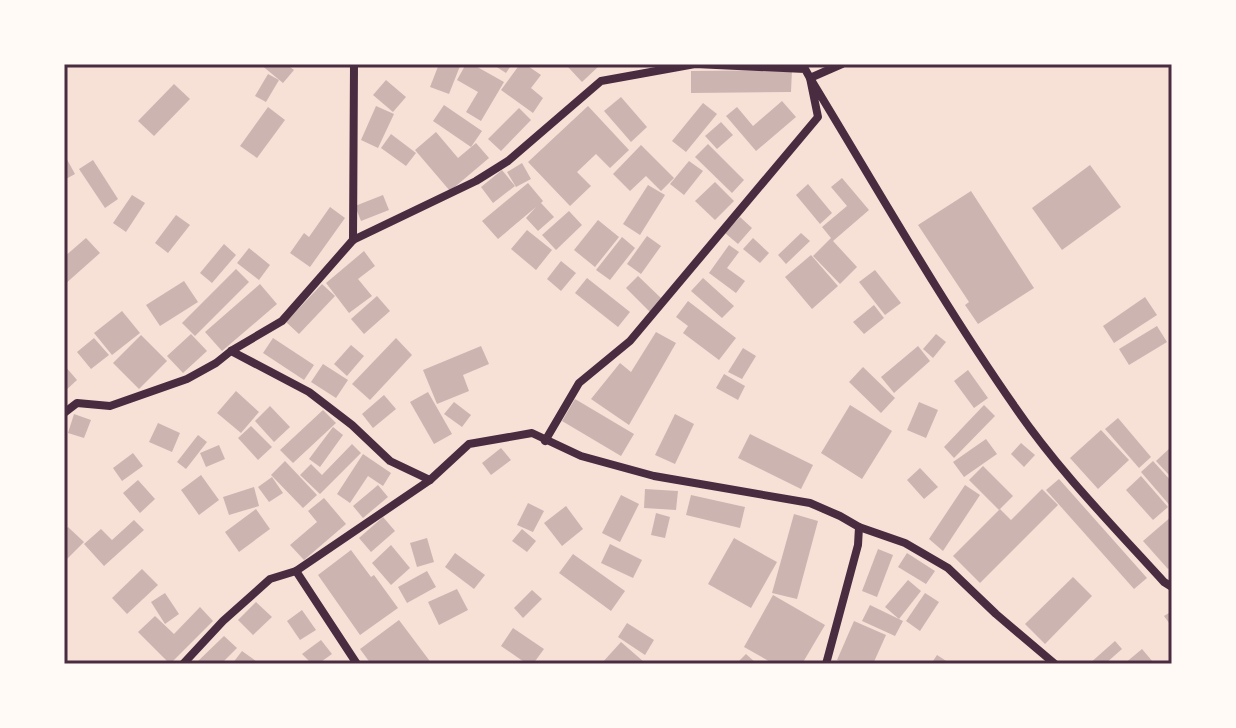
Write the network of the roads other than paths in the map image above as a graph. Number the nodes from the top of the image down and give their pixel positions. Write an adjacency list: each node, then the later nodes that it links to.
1 (354, 64): 4 (street)
2 (842, 64): 3 (street)
3 (810, 78): 4 (street); 7 (street); 11 (street)
4 (353, 240): 5 (street)
5 (231, 351): 6 (street); 8 (street)
6 (64, 413)
7 (545, 441): 8 (street); 9 (street)
8 (430, 480): 10 (street)
9 (859, 527): 14 (street); 15 (street)
10 (296, 571): 12 (street); 13 (street)
11 (1172, 587)
12 (183, 664)
13 (357, 664)
14 (826, 664)
15 (1055, 664)

